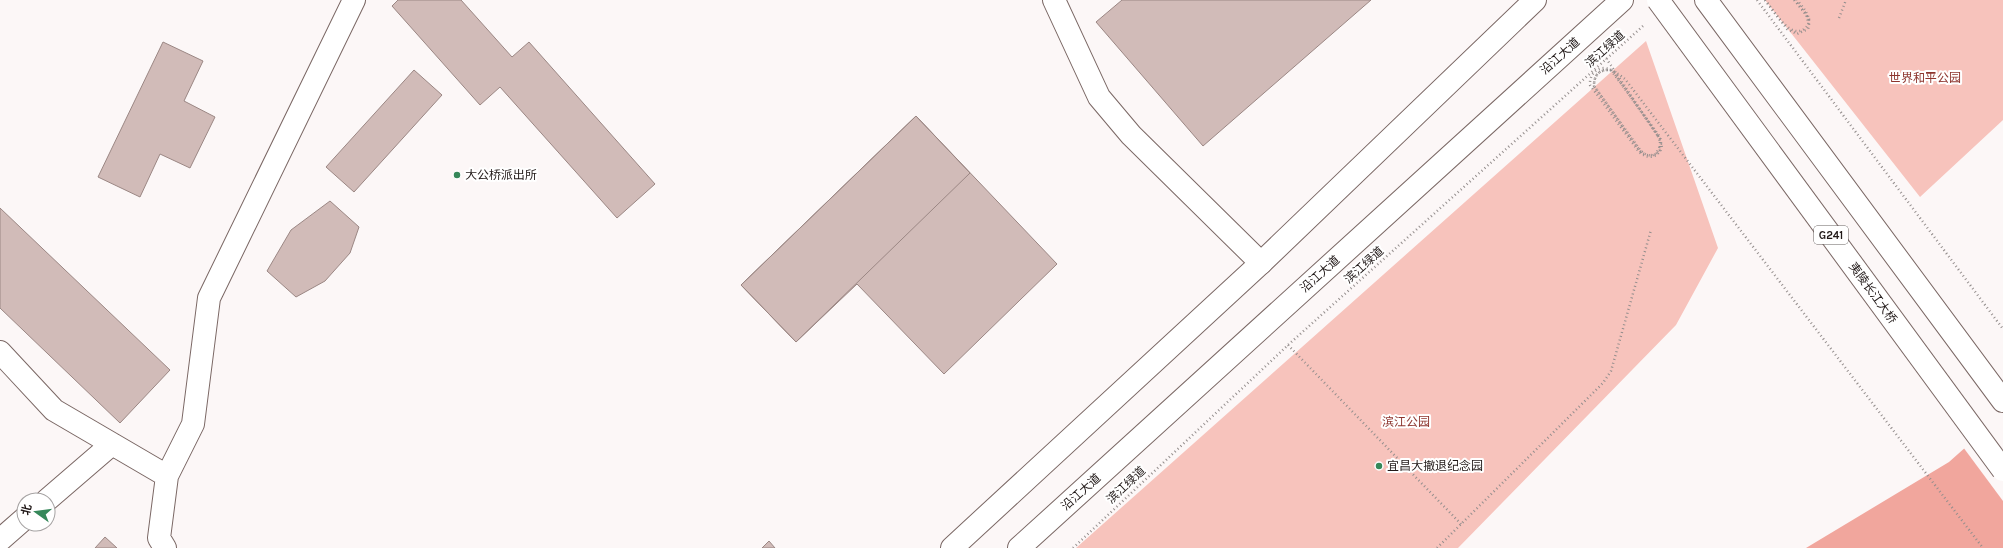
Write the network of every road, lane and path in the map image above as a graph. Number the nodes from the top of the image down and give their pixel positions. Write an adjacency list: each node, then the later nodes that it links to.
1 (354, 0): 24 (main road)
2 (1054, 0): 17 (main road)
3 (1535, 0): 17 (main road)
4 (1658, 0): 23 (main road, 夷陵长江大桥 / G241, bridge)
5 (1706, 0): 21 (main road)
6 (1757, 0): 18 (path)
7 (1765, 0): 8 (path, bridge); 8 (path, bridge)
8 (1795, 0)
9 (1846, 0): 11 (path)
10 (1615, 2): 13 (main road, 沿江大道)
11 (1839, 18)
12 (1646, 24): 14 (path, 滨江绿道)
13 (1588, 31): 14 (path); 31 (main road, 沿江大道)
14 (1607, 60): 15 (path, bridge); 19 (path, 滨江绿道)
15 (1625, 88): 15 (path, bridge); 34 (path, bridge)
16 (1651, 230): 26 (path)
17 (1261, 263): 30 (main road)
18 (2003, 329)
19 (1288, 345): 26 (path); 32 (path, 滨江绿道)
20 (0, 352): 22 (main road)
21 (2003, 401)
22 (112, 444): 24 (main road); 25 (main road)
23 (2003, 470)
24 (167, 476): 29 (main road)
25 (55, 492)
26 (1461, 524): 33 (path)
27 (16, 526): 28 (main road)
28 (0, 540)
29 (165, 548)
30 (952, 548)
31 (1019, 548)
32 (1073, 548)
33 (1438, 548)
34 (1983, 548)

